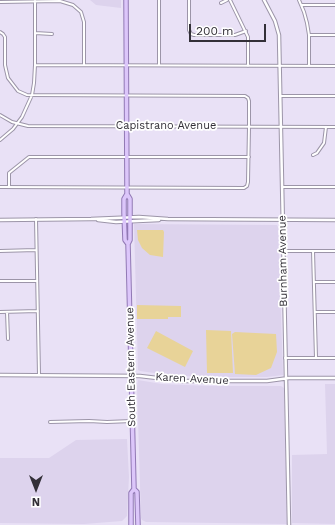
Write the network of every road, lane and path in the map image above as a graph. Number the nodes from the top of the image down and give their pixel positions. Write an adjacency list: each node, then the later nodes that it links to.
1 (126, 0): 20 (main road, South Eastern Avenue)
2 (159, 0): 21 (street)
3 (189, 0): 12 (street)
4 (228, 0): 9 (street); 12 (street)
5 (264, 0): 23 (street, Burnham Avenue)
6 (299, 0): 10 (street)
7 (35, 1): 8 (street); 14 (street); 19 (street)
8 (0, 2)
9 (222, 3)
10 (301, 5): 11 (street); 16 (street)
11 (335, 5)
12 (246, 31): 22 (street)
13 (0, 32): 26 (street)
14 (35, 33): 15 (street); 18 (street)
15 (52, 34)
16 (309, 35): 17 (street); 24 (street)
17 (335, 35)
18 (35, 65): 19 (street); 26 (street)
19 (84, 65): 20 (street)
20 (127, 65): 21 (street); 27 (main road, South Eastern Avenue)
21 (159, 65): 22 (street)
22 (248, 66): 23 (street)
23 (279, 66): 24 (street); 28 (street, Burnham Avenue)
24 (310, 66): 25 (street)
25 (335, 66)
26 (32, 95): 27 (street); 31 (street)
27 (127, 96): 32 (main road, South Eastern Avenue); 33 (street)
28 (280, 96): 29 (street); 34 (street, Burnham Avenue)
29 (335, 96)
30 (0, 115): 31 (street, Capistrano Avenue)
31 (17, 123): 32 (street, Capistrano Avenue); 37 (street)
32 (127, 126): 33 (street, Capistrano Avenue); 39 (main road, South Eastern Avenue)
33 (249, 126): 34 (street, Capistrano Avenue); 40 (street)
34 (280, 127): 35 (street, Capistrano Avenue); 44 (street, Burnham Avenue)
35 (326, 127): 36 (street, Capistrano Avenue); 38 (street)
36 (335, 127)
37 (0, 140)
38 (312, 155)
39 (127, 156): 40 (street); 42 (street); 43 (main road, South Eastern Avenue)
40 (249, 157): 43 (street)
41 (0, 187): 42 (street)
42 (9, 187): 43 (street)
43 (127, 187): 46 (main road, South Eastern Avenue)
44 (281, 187): 45 (street); 51 (street, Burnham Avenue)
45 (335, 187)
46 (127, 194): 48 (main road, South Eastern Avenue); 49 (main road, South Eastern Avenue)
47 (36, 219): 48 (street); 50 (street); 54 (street)
48 (124, 219): 49 (street); 53 (main road, South Eastern Avenue)
49 (130, 219): 51 (street); 53 (main road, South Eastern Avenue)
50 (0, 220)
51 (282, 220): 52 (street); 56 (street, Burnham Avenue)
52 (335, 220)
53 (128, 244): 74 (main road, South Eastern Avenue)
54 (36, 250): 55 (street); 60 (street)
55 (0, 251)
56 (283, 251): 57 (street); 69 (street, Burnham Avenue)
57 (313, 251): 58 (street); 61 (street)
58 (335, 251)
59 (0, 281): 60 (street)
60 (37, 281): 65 (street)
61 (314, 282): 62 (street); 66 (street)
62 (335, 282)
63 (0, 312): 64 (street)
64 (7, 312): 65 (street); 68 (street)
65 (38, 312): 73 (street)
66 (315, 312): 67 (street); 70 (street)
67 (335, 312)
68 (8, 339)
69 (285, 358): 70 (street); 76 (street, Burnham Avenue)
70 (316, 358): 71 (street)
71 (335, 358)
72 (0, 375): 73 (street, Karen Avenue)
73 (39, 375): 74 (street, Karen Avenue)
74 (131, 376): 76 (street, Karen Avenue); 77 (main road, South Eastern Avenue)
75 (335, 378): 76 (street, Karen Avenue)
76 (285, 379): 82 (street, Burnham Avenue)
77 (132, 421): 78 (street); 79 (main road, South Eastern Avenue)
78 (50, 422)
79 (134, 489): 80 (main road, South Eastern Avenue); 81 (main road, South Eastern Avenue)
80 (131, 525)
81 (138, 525)
82 (289, 525)

